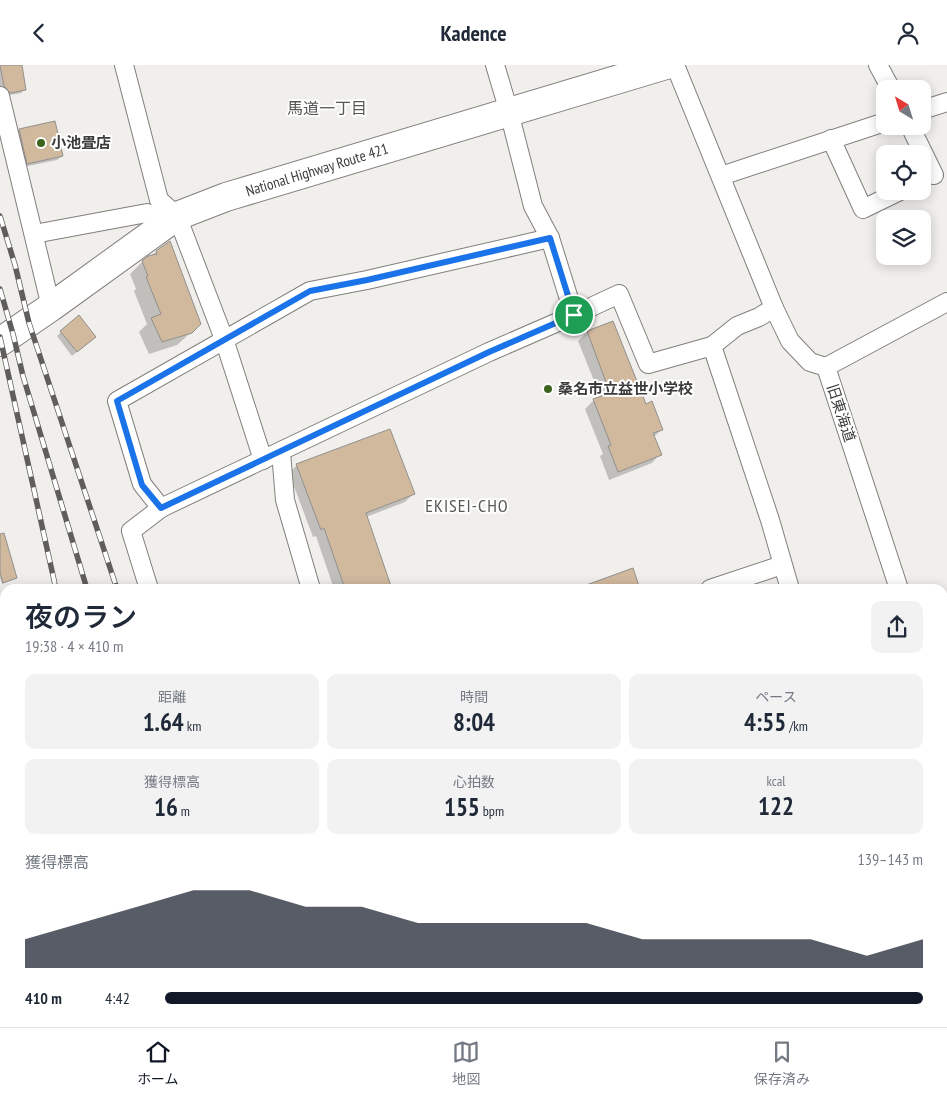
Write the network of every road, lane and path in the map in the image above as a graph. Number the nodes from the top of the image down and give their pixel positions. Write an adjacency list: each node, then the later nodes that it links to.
1 (124, 65): 17 (street)
2 (495, 65): 10 (street)
3 (666, 65): 10 (highway, National Highway Route 421)
4 (675, 65): 15 (street)
5 (878, 65): 6 (street)
6 (886, 80)
7 (0, 96): 18 (street)
8 (947, 102): 9 (street)
9 (931, 107)
10 (509, 112): 17 (highway, National Highway Route 421); 19 (street)
11 (876, 125): 13 (street)
12 (915, 135): 14 (street)
13 (831, 139): 15 (street); 16 (street)
14 (935, 175)
15 (721, 176): 22 (street)
16 (882, 200)
17 (172, 219): 18 (street); 21 (highway, National Highway Route 421); 24 (street)
18 (34, 235): 21 (street)
19 (550, 238): 23 (street); 24 (street)
20 (947, 302): 27 (street, 旧東海道)
21 (51, 307): 25 (highway, National Highway Route 421)
22 (774, 308): 26 (street); 27 (street)
23 (574, 315): 26 (street); 28 (street)
24 (224, 339): 29 (street); 30 (street)
25 (0, 342)
26 (712, 346): 31 (street)
27 (826, 367): 36 (street, 旧東海道)
28 (281, 452): 29 (street); 33 (street)
29 (263, 460): 30 (street)
30 (161, 508): 32 (street)
31 (782, 565): 34 (street); 35 (street)
32 (147, 584)
33 (310, 584)
34 (725, 584)
35 (788, 584)
36 (897, 584)

